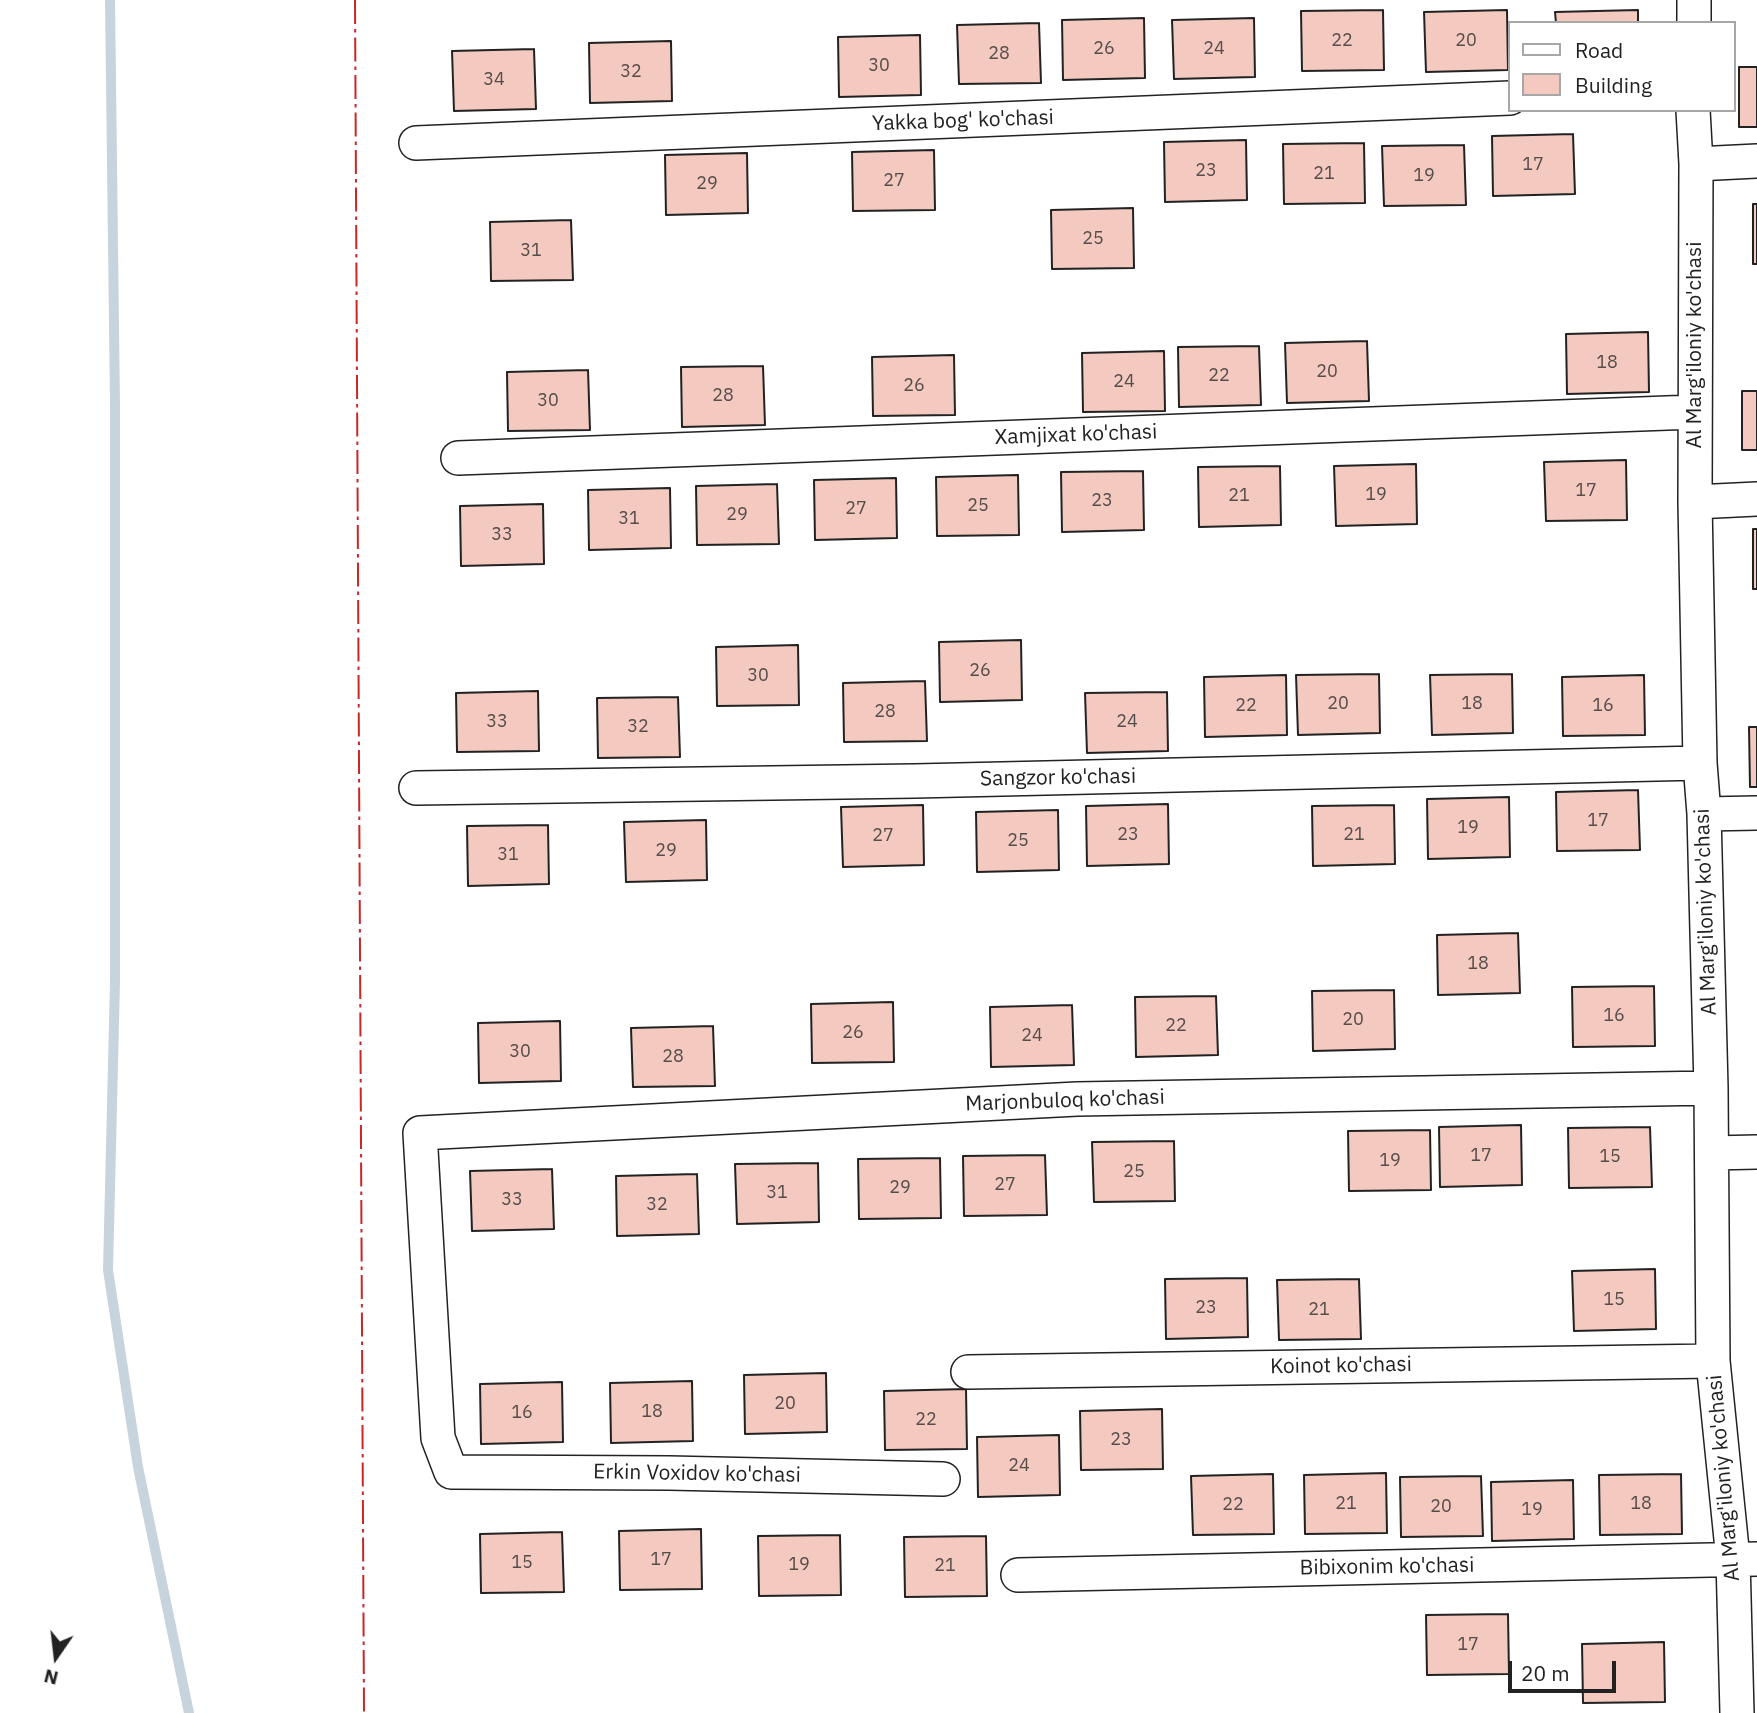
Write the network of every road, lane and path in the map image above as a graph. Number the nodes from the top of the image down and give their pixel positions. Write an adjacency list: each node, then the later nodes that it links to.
1 (1694, 0): 2 (street)
2 (1694, 21)
3 (1508, 99): 5 (street, Yakka bog' ko'chasi)
4 (1693, 112): 7 (street, Al Marg'iloniy ko'chasi)
5 (416, 143)
6 (1757, 161): 7 (street)
7 (1696, 164): 8 (street, Al Marg'iloniy ko'chasi)
8 (1694, 412): 9 (street, Xamjixat ko'chasi); 11 (street, Al Marg'iloniy ko'chasi)
9 (458, 458)
10 (1757, 499): 11 (street)
11 (1695, 502): 12 (street, Al Marg'iloniy ko'chasi)
12 (1700, 763): 13 (street, Sangzor ko'chasi); 15 (street, Al Marg'iloniy ko'chasi)
13 (416, 788)
14 (1757, 813): 15 (street)
15 (1704, 814): 16 (street, Al Marg'iloniy ko'chasi)
16 (1711, 1088): 18 (street, Al Marg'iloniy ko'chasi); 21 (street, Marjonbuloq ko'chasi)
17 (1757, 1152): 18 (street)
18 (1712, 1153): 19 (street, Al Marg'iloniy ko'chasi)
19 (1713, 1361): 20 (street, Koinot ko'chasi); 23 (street, Al Marg'iloniy ko'chasi)
20 (968, 1372)
21 (451, 1472): 22 (street, Erkin Voxidov ko'chasi)
22 (943, 1479)
23 (1745, 1559): 24 (street, Bibixonim ko'chasi); 25 (street, Al Marg'iloniy ko'chasi)
24 (1018, 1576)
25 (1737, 1713)

